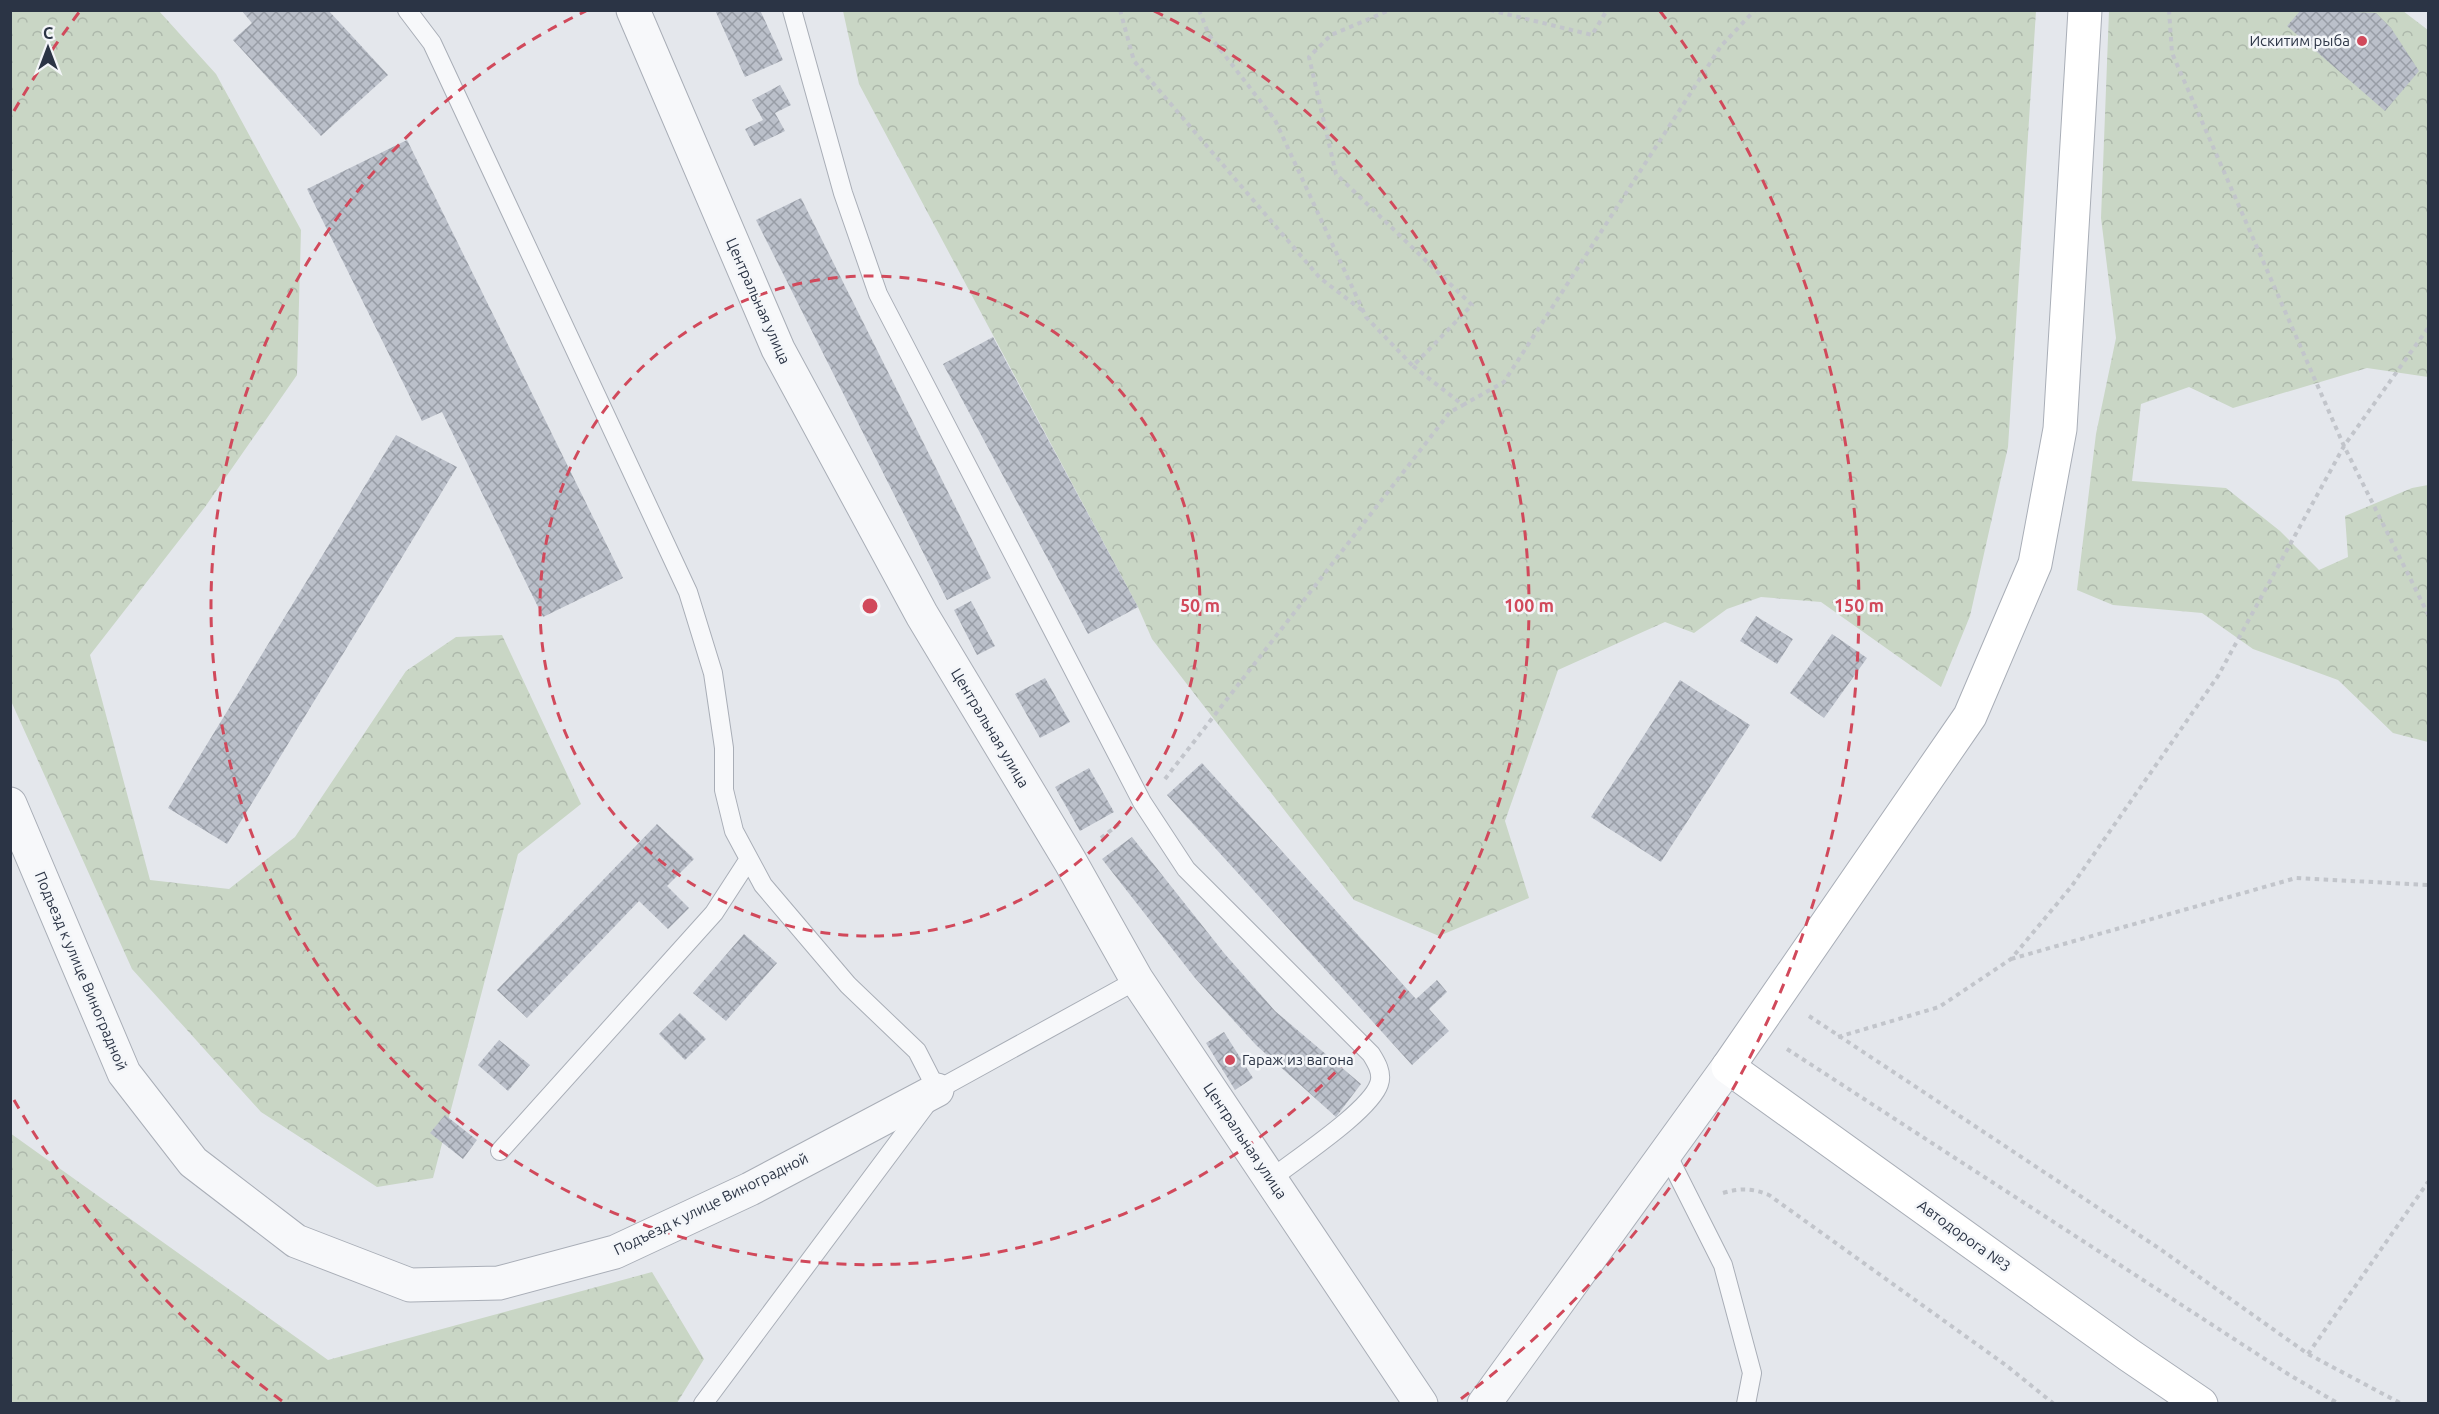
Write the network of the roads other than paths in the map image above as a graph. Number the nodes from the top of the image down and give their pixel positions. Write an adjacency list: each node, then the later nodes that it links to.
1 (407, 10): 6 (lane)
2 (633, 10): 7 (street, Центральная улица)
3 (792, 10): 12 (lane)
4 (2085, 10): 8 (street)
5 (10, 804): 9 (street, Подъезд к улице Виноградной)
6 (749, 859): 9 (lane); 10 (lane)
7 (1137, 980): 9 (lane); 12 (street, Центральная улица)
8 (1728, 1067): 11 (street); 17 (street, Автодорога №3)
9 (937, 1090): 13 (lane)
10 (500, 1151)
11 (1666, 1152): 15 (street); 16 (lane)
12 (1270, 1179): 14 (street, Центральная улица)
13 (703, 1404)
14 (1421, 1404)
15 (1484, 1404)
16 (1746, 1404)
17 (2201, 1404)

